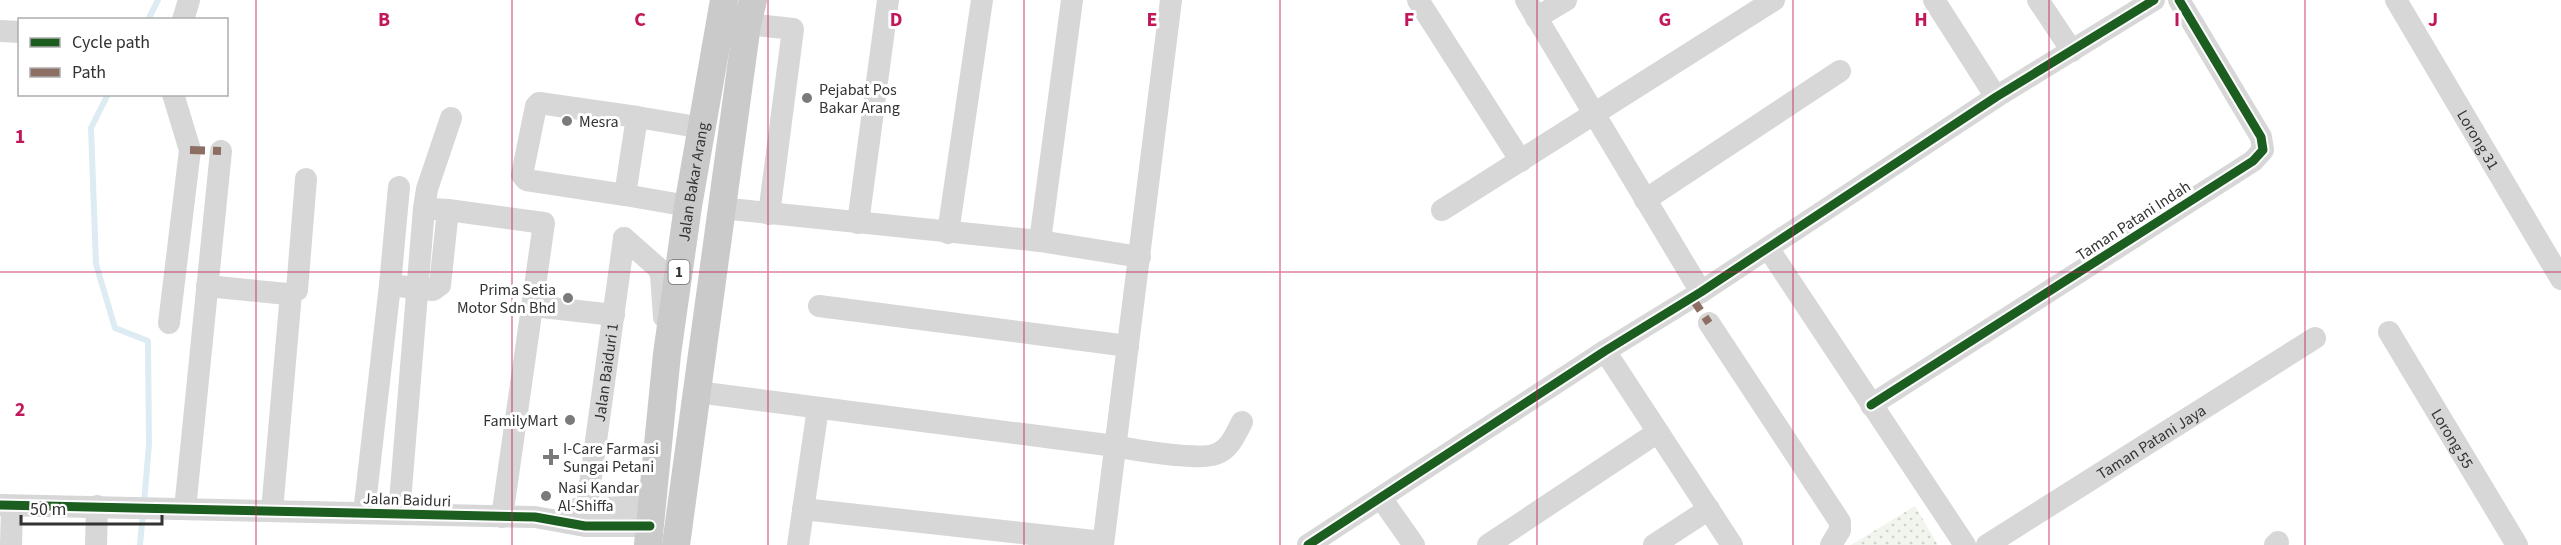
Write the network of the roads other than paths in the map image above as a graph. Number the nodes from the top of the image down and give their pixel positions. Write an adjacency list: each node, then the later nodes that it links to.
1 (189, 0): 17 (street)
2 (888, 0): 40 (street)
3 (982, 0): 41 (street)
4 (1072, 0): 42 (street)
5 (1172, 0): 44 (street)
6 (1418, 0): 29 (street)
7 (1566, 0): 15 (street)
8 (1934, 0): 23 (street)
9 (2038, 0): 20 (street)
10 (2154, 0): 20 (street)
11 (2179, 0): 62 (street, Taman Patani Indah)
12 (2396, 0): 45 (street, Lorong 31)
13 (1760, 4): 24 (street)
14 (720, 9): 27 (main road, Jalan Bakar Arang / 1)
15 (1531, 9): 24 (street)
16 (750, 12): 36 (main road, Jalan Bakar Arang / 1); 39 (street)
17 (184, 18)
18 (0, 31): 19 (street)
19 (18, 32)
20 (2072, 51): 23 (street)
21 (1840, 71): 33 (street)
22 (174, 96): 54 (street)
23 (1996, 97): 43 (street)
24 (1594, 114): 29 (street); 33 (street)
25 (637, 117): 27 (street); 32 (street); 32 (street)
26 (451, 118): 35 (street)
27 (703, 128): 34 (main road, Jalan Bakar Arang / 1)
28 (220, 151): 47 (street)
29 (1521, 160): 38 (street)
30 (306, 179): 50 (street)
31 (399, 187): 46 (street)
32 (625, 195): 34 (street)
33 (1646, 200): 49 (street)
34 (688, 206): 60 (main road, Jalan Bakar Arang / 1)
35 (424, 208): 37 (street); 48 (street)
36 (721, 208): 39 (street); 61 (main road, Jalan Bakar Arang / 1)
37 (447, 210): 48 (street); 51 (street)
38 (1442, 210)
39 (769, 214): 40 (street)
40 (858, 223): 41 (street)
41 (948, 233): 42 (street)
42 (1040, 241): 44 (street)
43 (1768, 248): 49 (street); 62 (street)
44 (1140, 257): 58 (street)
45 (2561, 279)
46 (390, 285): 48 (street); 75 (street)
47 (207, 286): 50 (street); 71 (street)
48 (417, 289): 76 (street)
49 (1701, 292): 59 (street)
50 (291, 293): 74 (street)
51 (533, 306): 53 (street); 77 (street)
52 (819, 306): 58 (street)
53 (614, 315): 60 (street, Jalan Baiduri 1); 70 (street, Jalan Baiduri 1)
54 (169, 324)
55 (1709, 324): 90 (street)
56 (2389, 332): 93 (street, Lorong 55)
57 (2315, 338): 92 (street, Taman Patani Jaya)
58 (1128, 346): 66 (street)
59 (1605, 351): 65 (street); 67 (street)
60 (667, 354): 79 (main road, Jalan Bakar Arang / 1)
61 (697, 392): 63 (street); 83 (main road, Jalan Bakar Arang / 1)
62 (1871, 405): 91 (street)
63 (818, 408): 66 (street); 72 (street)
64 (1242, 422): 66 (street)
65 (1658, 432): 73 (street); 87 (street)
66 (1115, 446): 80 (street)
67 (1381, 498): 85 (street); 86 (street)
68 (6, 506): 69 (street, Jalan Baiduri); 81 (street)
69 (97, 506): 71 (street, Jalan Baiduri); 82 (street)
70 (587, 506): 78 (street, Jalan Baiduri); 79 (street, Jalan Baiduri)
71 (174, 508): 74 (street, Jalan Baiduri)
72 (802, 509): 80 (street); 84 (street)
73 (1709, 509): 88 (street); 89 (street)
74 (272, 511): 75 (street, Jalan Baiduri)
75 (364, 513): 76 (street, Jalan Baiduri)
76 (399, 514): 77 (street, Jalan Baiduri)
77 (502, 517): 78 (street, Jalan Baiduri)
78 (535, 517): 79 (street, Jalan Baiduri)
79 (649, 525)
80 (1103, 544)
81 (11, 545)
82 (96, 545)
83 (676, 545)
84 (798, 545)
85 (1308, 545)
86 (1414, 545)
87 (1488, 545)
88 (1654, 545)
89 (1732, 545)
90 (1831, 545)
91 (1965, 545)
92 (1987, 545)
93 (2517, 545)

